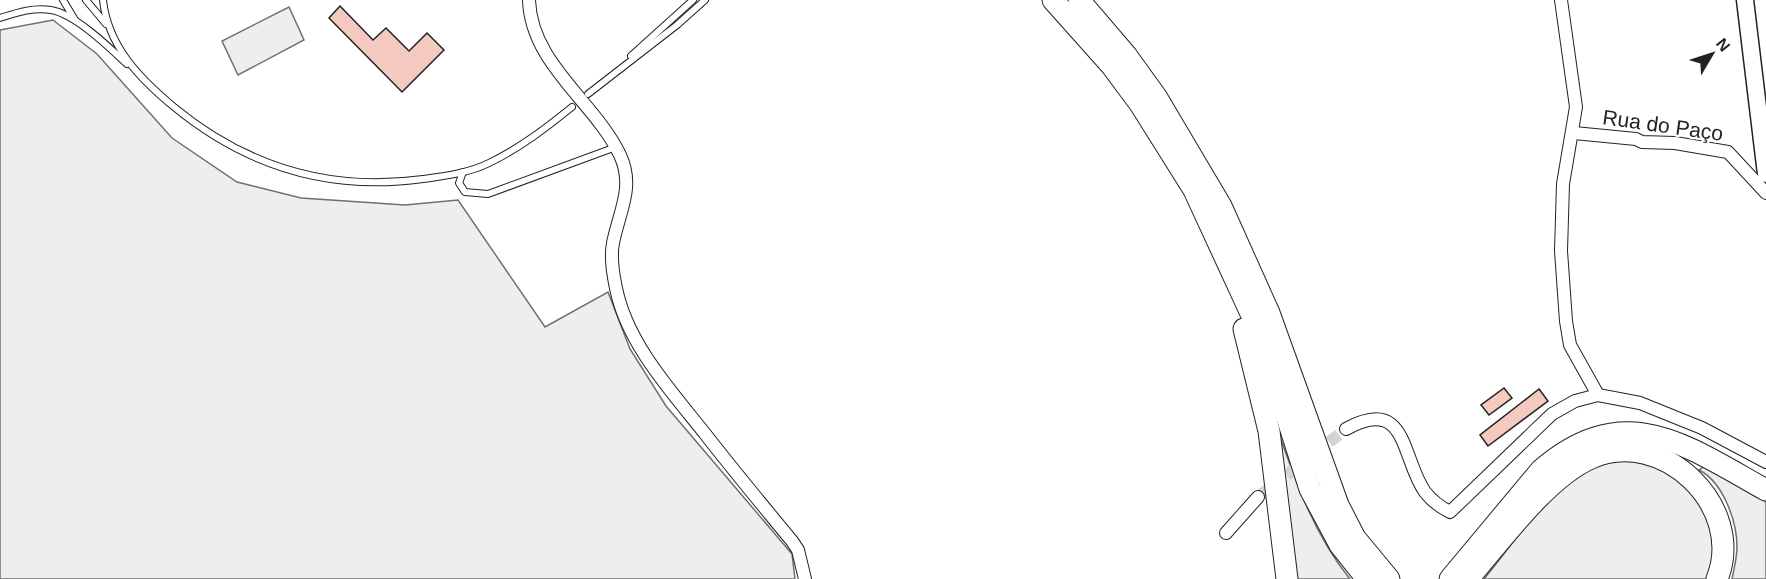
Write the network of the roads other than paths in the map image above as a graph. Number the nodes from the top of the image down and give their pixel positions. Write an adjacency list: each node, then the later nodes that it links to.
1 (63, 0): 12 (lane)
2 (86, 0): 13 (lane)
3 (103, 0): 13 (lane)
4 (529, 0): 17 (street)
5 (693, 0): 6 (lane)
6 (705, 0)
7 (1053, 0): 20 (highway)
8 (1079, 0): 31 (highway)
9 (1561, 0): 16 (street)
10 (1745, 0): 19 (street)
11 (0, 18): 12 (lane)
12 (76, 22): 14 (lane)
13 (106, 25): 14 (lane)
14 (135, 71): 18 (lane)
15 (572, 107): 18 (lane)
16 (1574, 133): 21 (street, Rua do Paço); 22 (street)
17 (616, 147): 18 (lane); 28 (street)
18 (463, 172)
19 (1766, 174)
20 (1194, 190): 29 (highway); 30 (highway)
21 (1766, 193)
22 (1598, 395): 23 (street); 24 (street)
23 (1346, 429)
24 (1766, 462)
25 (1766, 490): 32 (highway)
26 (1258, 497): 27 (street)
27 (1226, 533)
28 (805, 579)
29 (1287, 579)
30 (1367, 579)
31 (1389, 579)
32 (1450, 579)
33 (1468, 579): 34 (highway)
34 (1717, 579)

